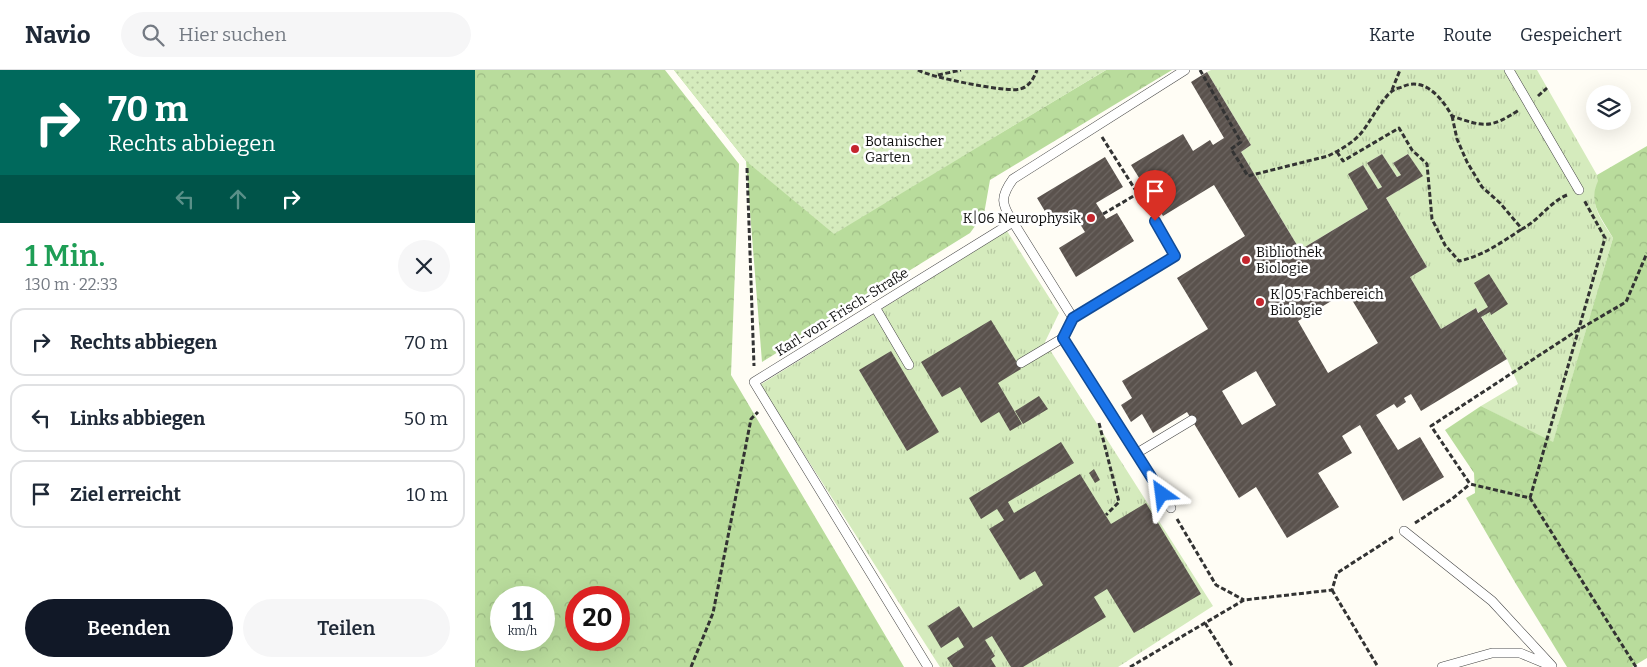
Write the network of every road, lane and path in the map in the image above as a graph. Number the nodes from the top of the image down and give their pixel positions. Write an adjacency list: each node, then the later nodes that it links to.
1 (918, 70): 8 (path)
2 (961, 70): 8 (path)
3 (1037, 70): 8 (path)
4 (1185, 70): 13 (lane)
5 (1200, 70): 14 (path)
6 (1400, 70): 10 (path)
7 (1509, 70): 11 (lane)
8 (935, 76)
9 (1547, 88): 11 (path)
10 (1391, 92): 12 (path); 14 (path)
11 (1529, 104): 12 (path); 16 (lane)
12 (1452, 116): 21 (path)
13 (1096, 126): 17 (path); 20 (lane)
14 (1337, 152): 21 (path)
15 (747, 168): 29 (path)
16 (1579, 190): 21 (path); 25 (path)
17 (1137, 194): 18 (path); 19 (path)
18 (1103, 214)
19 (1155, 221): 24 (lane)
20 (1013, 222): 23 (lane, Karl-von-Frisch-Straße); 24 (lane)
21 (1522, 229)
22 (1647, 253): 25 (path)
23 (875, 307): 28 (lane); 29 (lane, Karl-von-Frisch-Straße)
24 (1073, 318): 26 (lane)
25 (1578, 330): 34 (path); 35 (path)
26 (1063, 338): 27 (lane); 33 (lane)
27 (1021, 363)
28 (909, 365)
29 (754, 382): 30 (lane)
30 (767, 403): 43 (path); 44 (lane)
31 (1098, 418): 37 (path)
32 (1192, 420): 33 (lane)
33 (1137, 453): 36 (lane)
34 (1470, 484): 35 (path); 38 (path)
35 (1530, 498): 49 (path)
36 (1171, 508): 40 (path)
37 (1106, 515)
38 (1404, 531): 39 (path); 42 (lane)
39 (1332, 590): 40 (path); 47 (path)
40 (1244, 600): 41 (path)
41 (1205, 623): 45 (path); 46 (path)
42 (1553, 666): 48 (lane)
43 (691, 667)
44 (928, 667)
45 (1130, 667)
46 (1233, 667)
47 (1378, 667)
48 (1442, 667)
49 (1636, 667)

